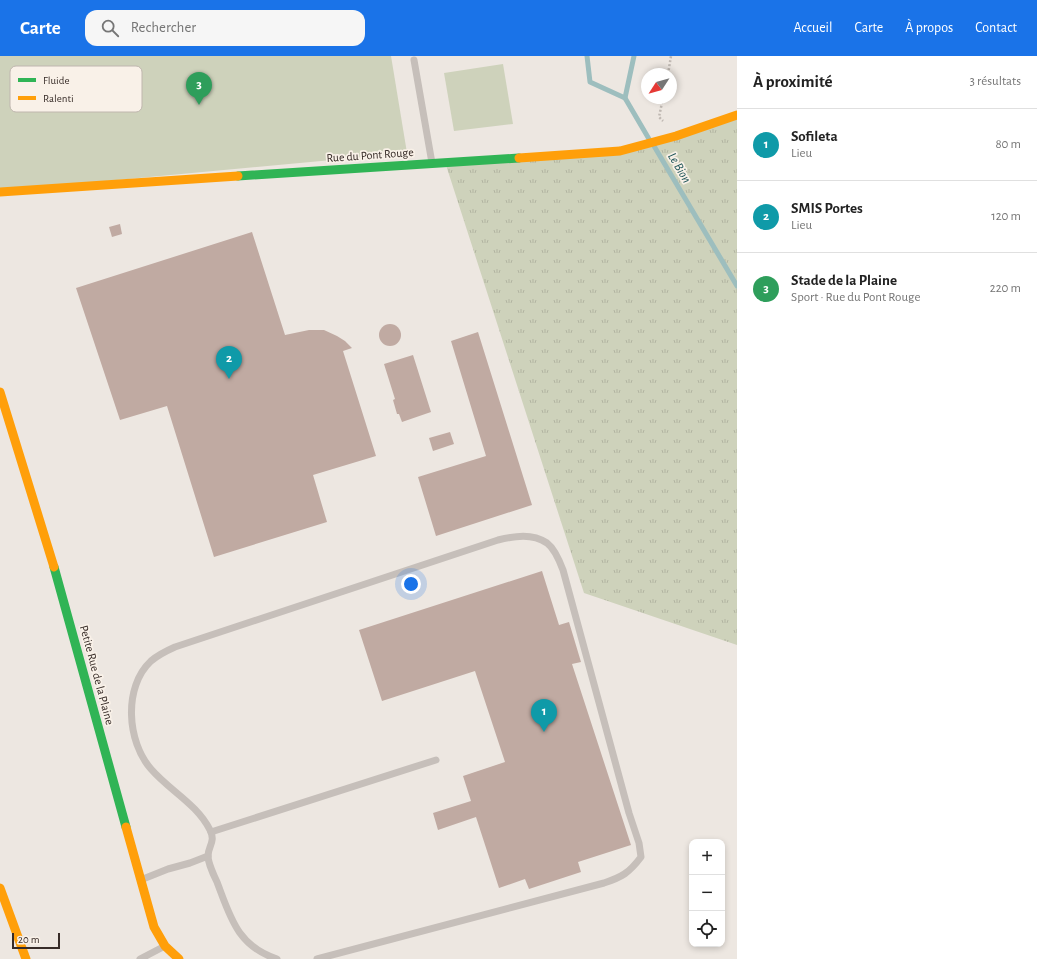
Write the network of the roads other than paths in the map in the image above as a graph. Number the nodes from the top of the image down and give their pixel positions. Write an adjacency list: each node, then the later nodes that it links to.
1 (414, 60): 3 (lane)
2 (737, 115): 3 (main road, Rue du Pont Rouge)
3 (432, 163): 4 (main road, Rue du Pont Rouge)
4 (0, 192)
5 (0, 392): 9 (main road, Petite Rue de la Plaine)
6 (436, 760): 7 (lane)
7 (211, 832): 8 (lane); 16 (lane)
8 (208, 856): 9 (lane); 15 (lane)
9 (141, 880): 11 (main road, Petite Rue de la Plaine)
10 (0, 888): 12 (main road)
11 (165, 946): 13 (lane); 14 (main road, Petite Rue de la Plaine)
12 (26, 959)
13 (140, 959)
14 (179, 959)
15 (277, 959)
16 (317, 959)

